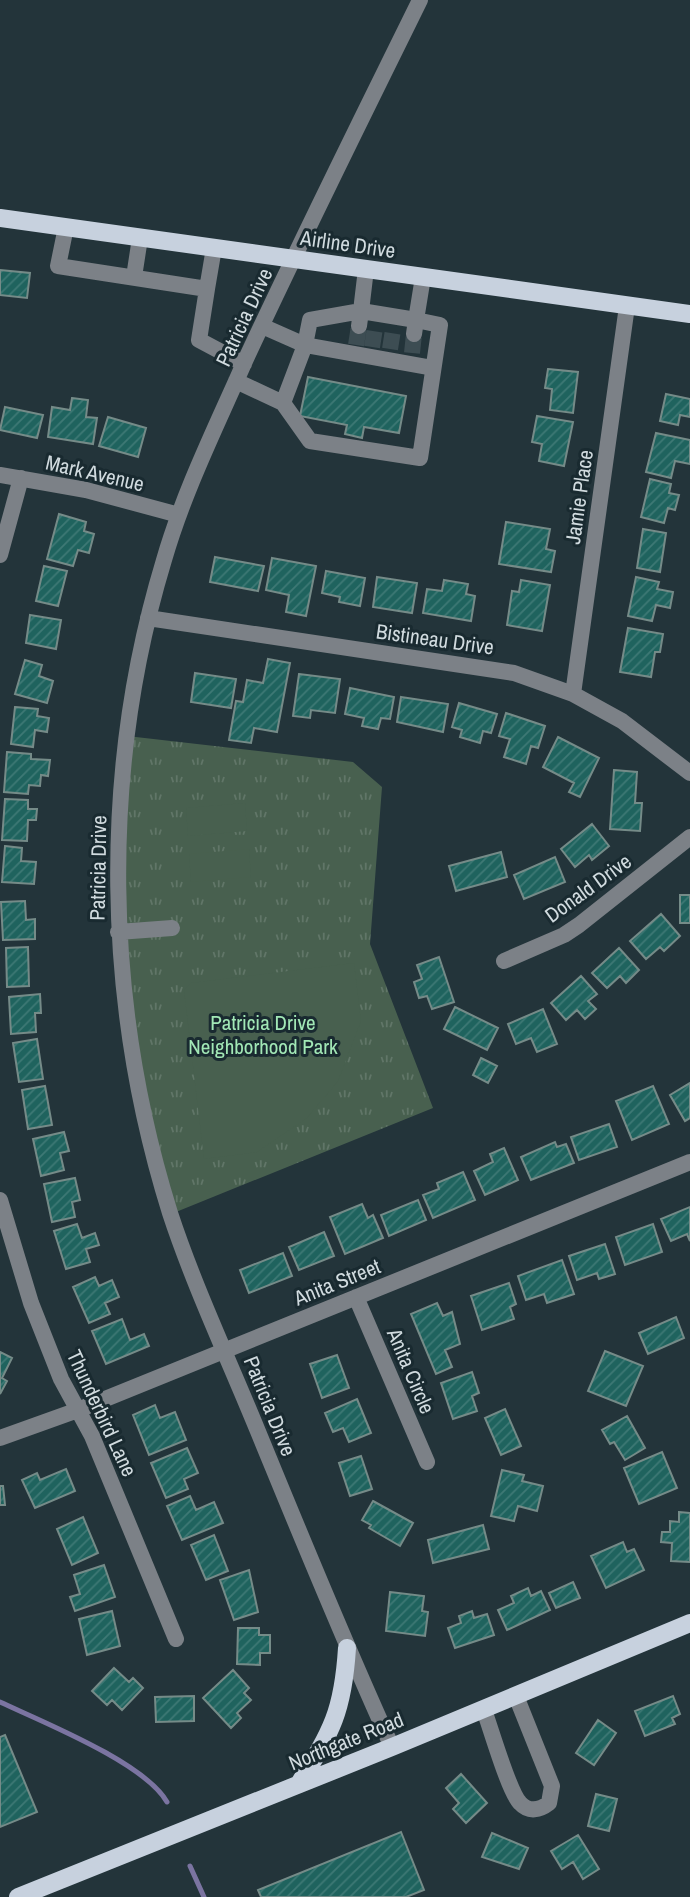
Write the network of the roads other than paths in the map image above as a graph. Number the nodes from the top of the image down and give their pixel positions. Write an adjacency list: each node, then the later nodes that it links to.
1 (420, 0): 6 (street, Patricia Drive)
2 (0, 218): 3 (main road, Airline Drive)
3 (66, 227): 4 (main road, Airline Drive); 8 (street)
4 (140, 237): 5 (main road, Airline Drive); 8 (street)
5 (214, 248): 6 (main road, Airline Drive); 10 (street)
6 (294, 259): 7 (main road, Airline Drive); 14 (street, Patricia Drive)
7 (366, 269): 9 (main road, Airline Drive); 13 (street)
8 (134, 277): 10 (street)
9 (423, 277): 11 (main road, Airline Drive); 15 (street)
10 (207, 289): 17 (street)
11 (627, 306): 12 (main road, Airline Drive); 26 (street, Jamie Place)
12 (690, 314)
13 (368, 320): 15 (street); 16 (street)
14 (262, 326): 16 (street); 17 (street, Patricia Drive)
15 (415, 327): 18 (street)
16 (305, 345): 18 (street); 20 (street)
17 (244, 364): 19 (street, Patricia Drive)
18 (433, 368): 20 (street)
19 (236, 382): 20 (street); 23 (street, Patricia Drive)
20 (283, 403)
21 (0, 475): 22 (street, Mark Avenue)
22 (21, 478): 23 (street, Mark Avenue); 24 (street)
23 (179, 515): 25 (street, Patricia Drive)
24 (0, 555)
25 (148, 618): 26 (street, Bistineau Drive); 30 (street, Patricia Drive)
26 (573, 694): 27 (street, Bistineau Drive)
27 (690, 773)
28 (690, 837): 31 (street, Donald Drive)
29 (172, 928): 30 (street)
30 (118, 932): 35 (street, Patricia Drive)
31 (504, 961)
32 (690, 1162): 34 (street, Anita Street)
33 (0, 1200): 36 (street, Thunderbird Lane)
34 (356, 1297): 35 (street, Anita Street); 38 (street, Anita Circle)
35 (225, 1350): 36 (street, Anita Street); 41 (street, Patricia Drive)
36 (78, 1410): 37 (street, Anita Street); 40 (street, Thunderbird Lane)
37 (0, 1438)
38 (427, 1462)
39 (690, 1623): 42 (main road, Northgate Road)
40 (176, 1639)
41 (346, 1648): 44 (street, Patricia Drive); 45 (main road)
42 (516, 1696): 43 (main road, Northgate Road); 43 (street)
43 (484, 1710): 44 (main road, Northgate Road)
44 (392, 1747): 45 (main road, Northgate Road)
45 (299, 1784): 46 (main road, Northgate Road)
46 (21, 1896)

